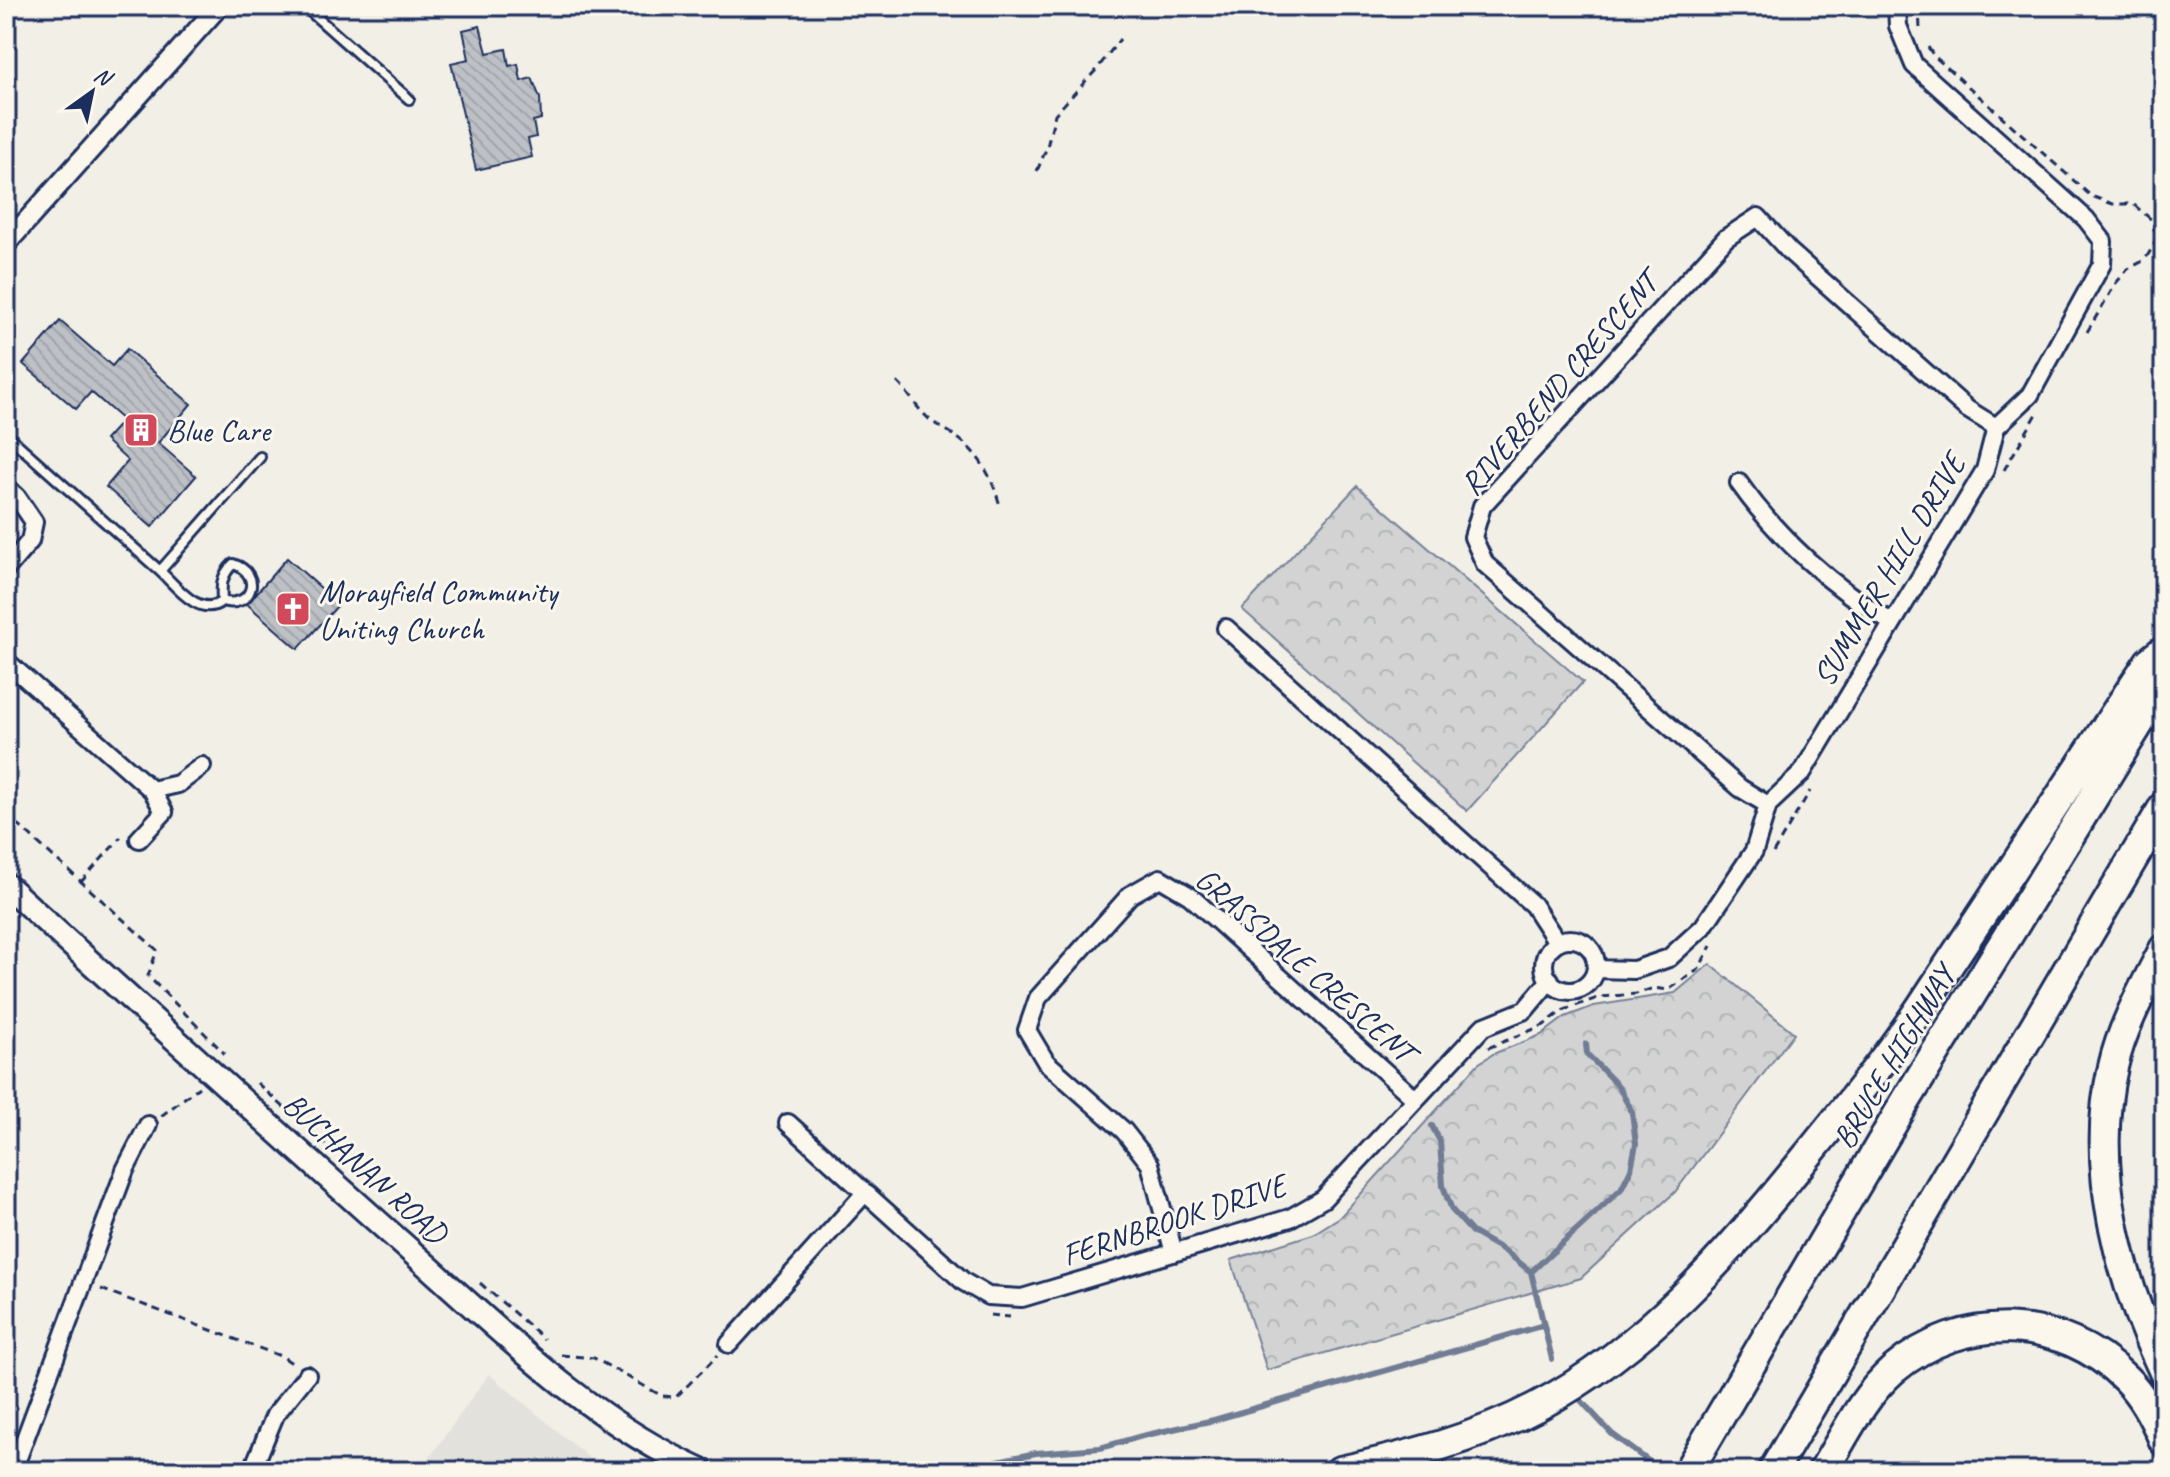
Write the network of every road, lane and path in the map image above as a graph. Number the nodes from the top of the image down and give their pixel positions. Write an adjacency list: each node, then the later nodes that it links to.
1 (219, 6): 10 (street)
2 (304, 6): 8 (lane)
3 (1897, 6): 14 (street, SUMMER HILL DRIVE)
4 (1919, 6): 5 (path)
5 (1921, 37)
6 (1120, 39): 9 (path)
7 (1927, 46): 11 (path)
8 (409, 99)
9 (1037, 171)
10 (6, 244)
11 (2085, 335)
12 (897, 382): 20 (path)
13 (2038, 414): 17 (path)
14 (1996, 427): 24 (street, SUMMER HILL DRIVE); 32 (street, RIVERBEND CRESCENT)
15 (6, 434): 22 (lane)
16 (260, 457): 22 (lane)
17 (1998, 479)
18 (1739, 483): 24 (street)
19 (6, 487): 21 (street)
20 (1000, 506)
21 (6, 569)
22 (160, 571): 23 (lane)
23 (222, 601): 23 (lane)
24 (1891, 622): 32 (street, SUMMER HILL DRIVE)
25 (1226, 628): 39 (street)
26 (2164, 650): 65 (highway)
27 (6, 661): 31 (street)
28 (2164, 683): 66 (highway, BRUCE HIGHWAY)
29 (202, 766): 31 (street)
30 (1814, 785): 36 (path)
31 (152, 790): 35 (street)
32 (1768, 805): 42 (street, SUMMER HILL DRIVE)
33 (2164, 806): 67 (highway)
34 (6, 814): 37 (path)
35 (131, 837): 37 (path)
36 (1766, 865)
37 (81, 882): 45 (path)
38 (6, 885): 64 (main road, BUCHANAN ROAD)
39 (1557, 942): 42 (street); 43 (street)
40 (1714, 942): 44 (path)
41 (2164, 949): 59 (highway)
42 (1596, 969): 43 (street)
43 (1550, 980): 48 (street, FERNBROOK DRIVE)
44 (1487, 1049)
45 (226, 1055)
46 (249, 1076): 51 (path)
47 (199, 1087): 50 (path)
48 (1414, 1098): 53 (street, FERNBROOK DRIVE); 53 (street, GRASSDALE CRESCENT)
49 (788, 1123): 52 (street, FERNBROOK DRIVE)
50 (148, 1125): 54 (street)
51 (341, 1158)
52 (865, 1193): 53 (street, FERNBROOK DRIVE); 58 (street)
53 (1174, 1253)
54 (83, 1282): 60 (path); 62 (street)
55 (479, 1283): 58 (path)
56 (978, 1313): 57 (path)
57 (1015, 1316)
58 (729, 1344)
59 (2164, 1372)
60 (307, 1375): 63 (street)
61 (2164, 1441): 68 (highway)
62 (13, 1471)
63 (252, 1471)
64 (702, 1471)
65 (1340, 1471)
66 (1688, 1471)
67 (1773, 1471)
68 (1823, 1471)

